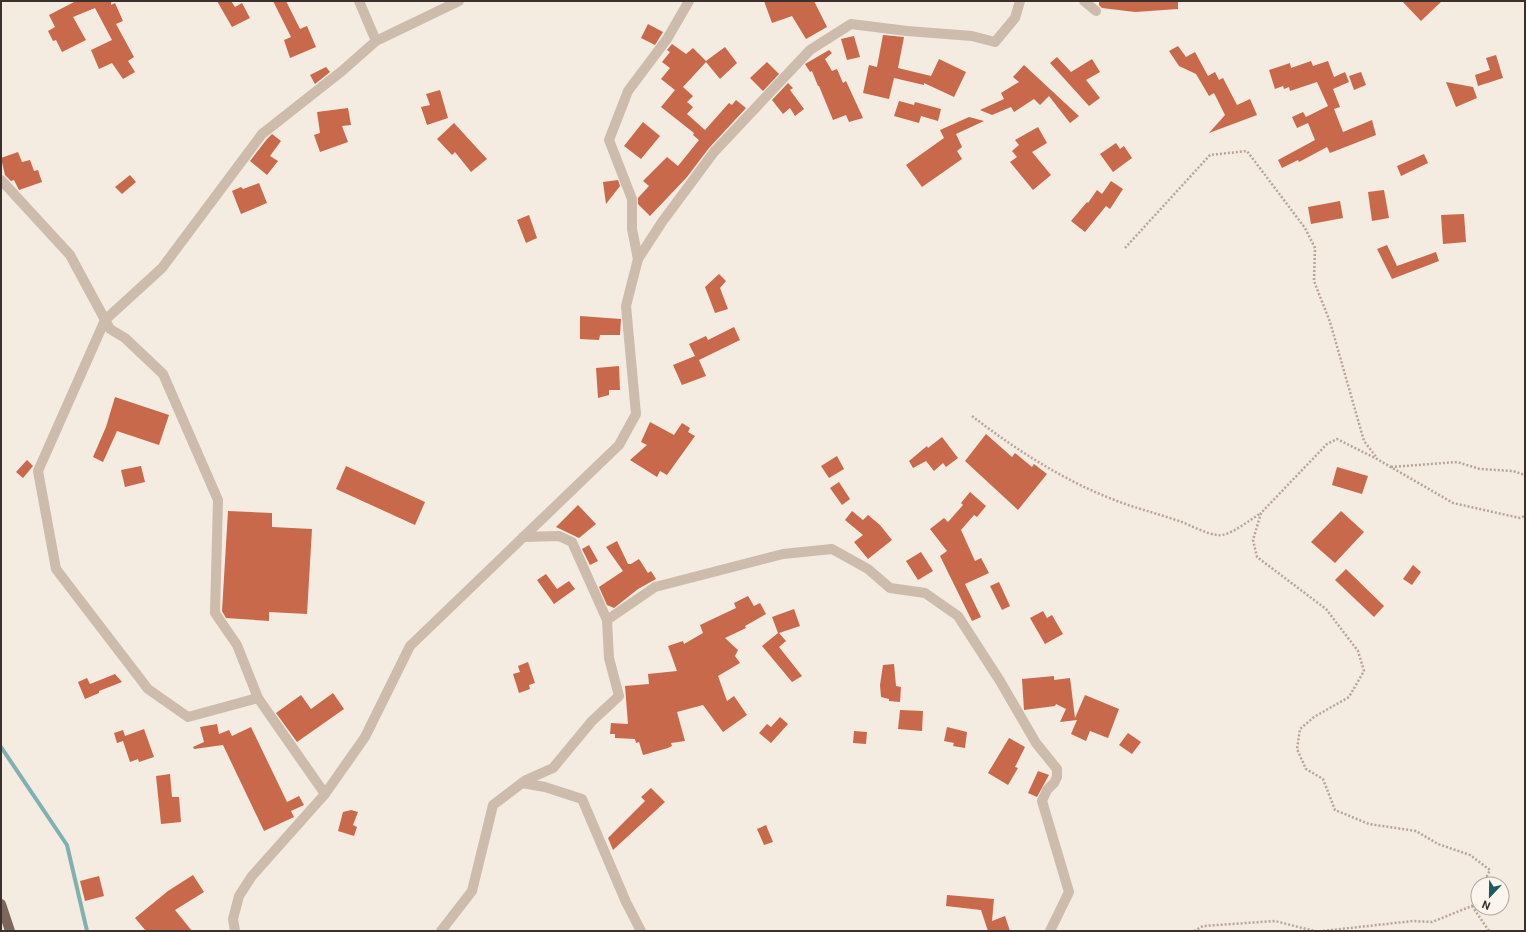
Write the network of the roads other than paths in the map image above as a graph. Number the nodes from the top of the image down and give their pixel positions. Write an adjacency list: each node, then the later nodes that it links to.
1 (359, 1): 7 (street)
2 (459, 1): 7 (street)
3 (689, 1): 9 (street)
4 (1020, 1): 9 (street)
5 (1084, 1): 6 (street)
6 (1096, 11)
7 (376, 41): 10 (street)
8 (1, 180): 10 (street)
9 (638, 259): 11 (street)
10 (105, 320): 13 (street); 13 (street)
11 (523, 537): 12 (street); 15 (street)
12 (607, 620): 14 (street); 21 (street)
13 (258, 698): 15 (street)
14 (522, 783): 19 (street); 20 (street)
15 (325, 794): 18 (street)
16 (1, 904): 17 (main road)
17 (10, 931)
18 (235, 931)
19 (441, 931)
20 (642, 931)
21 (1050, 931)

